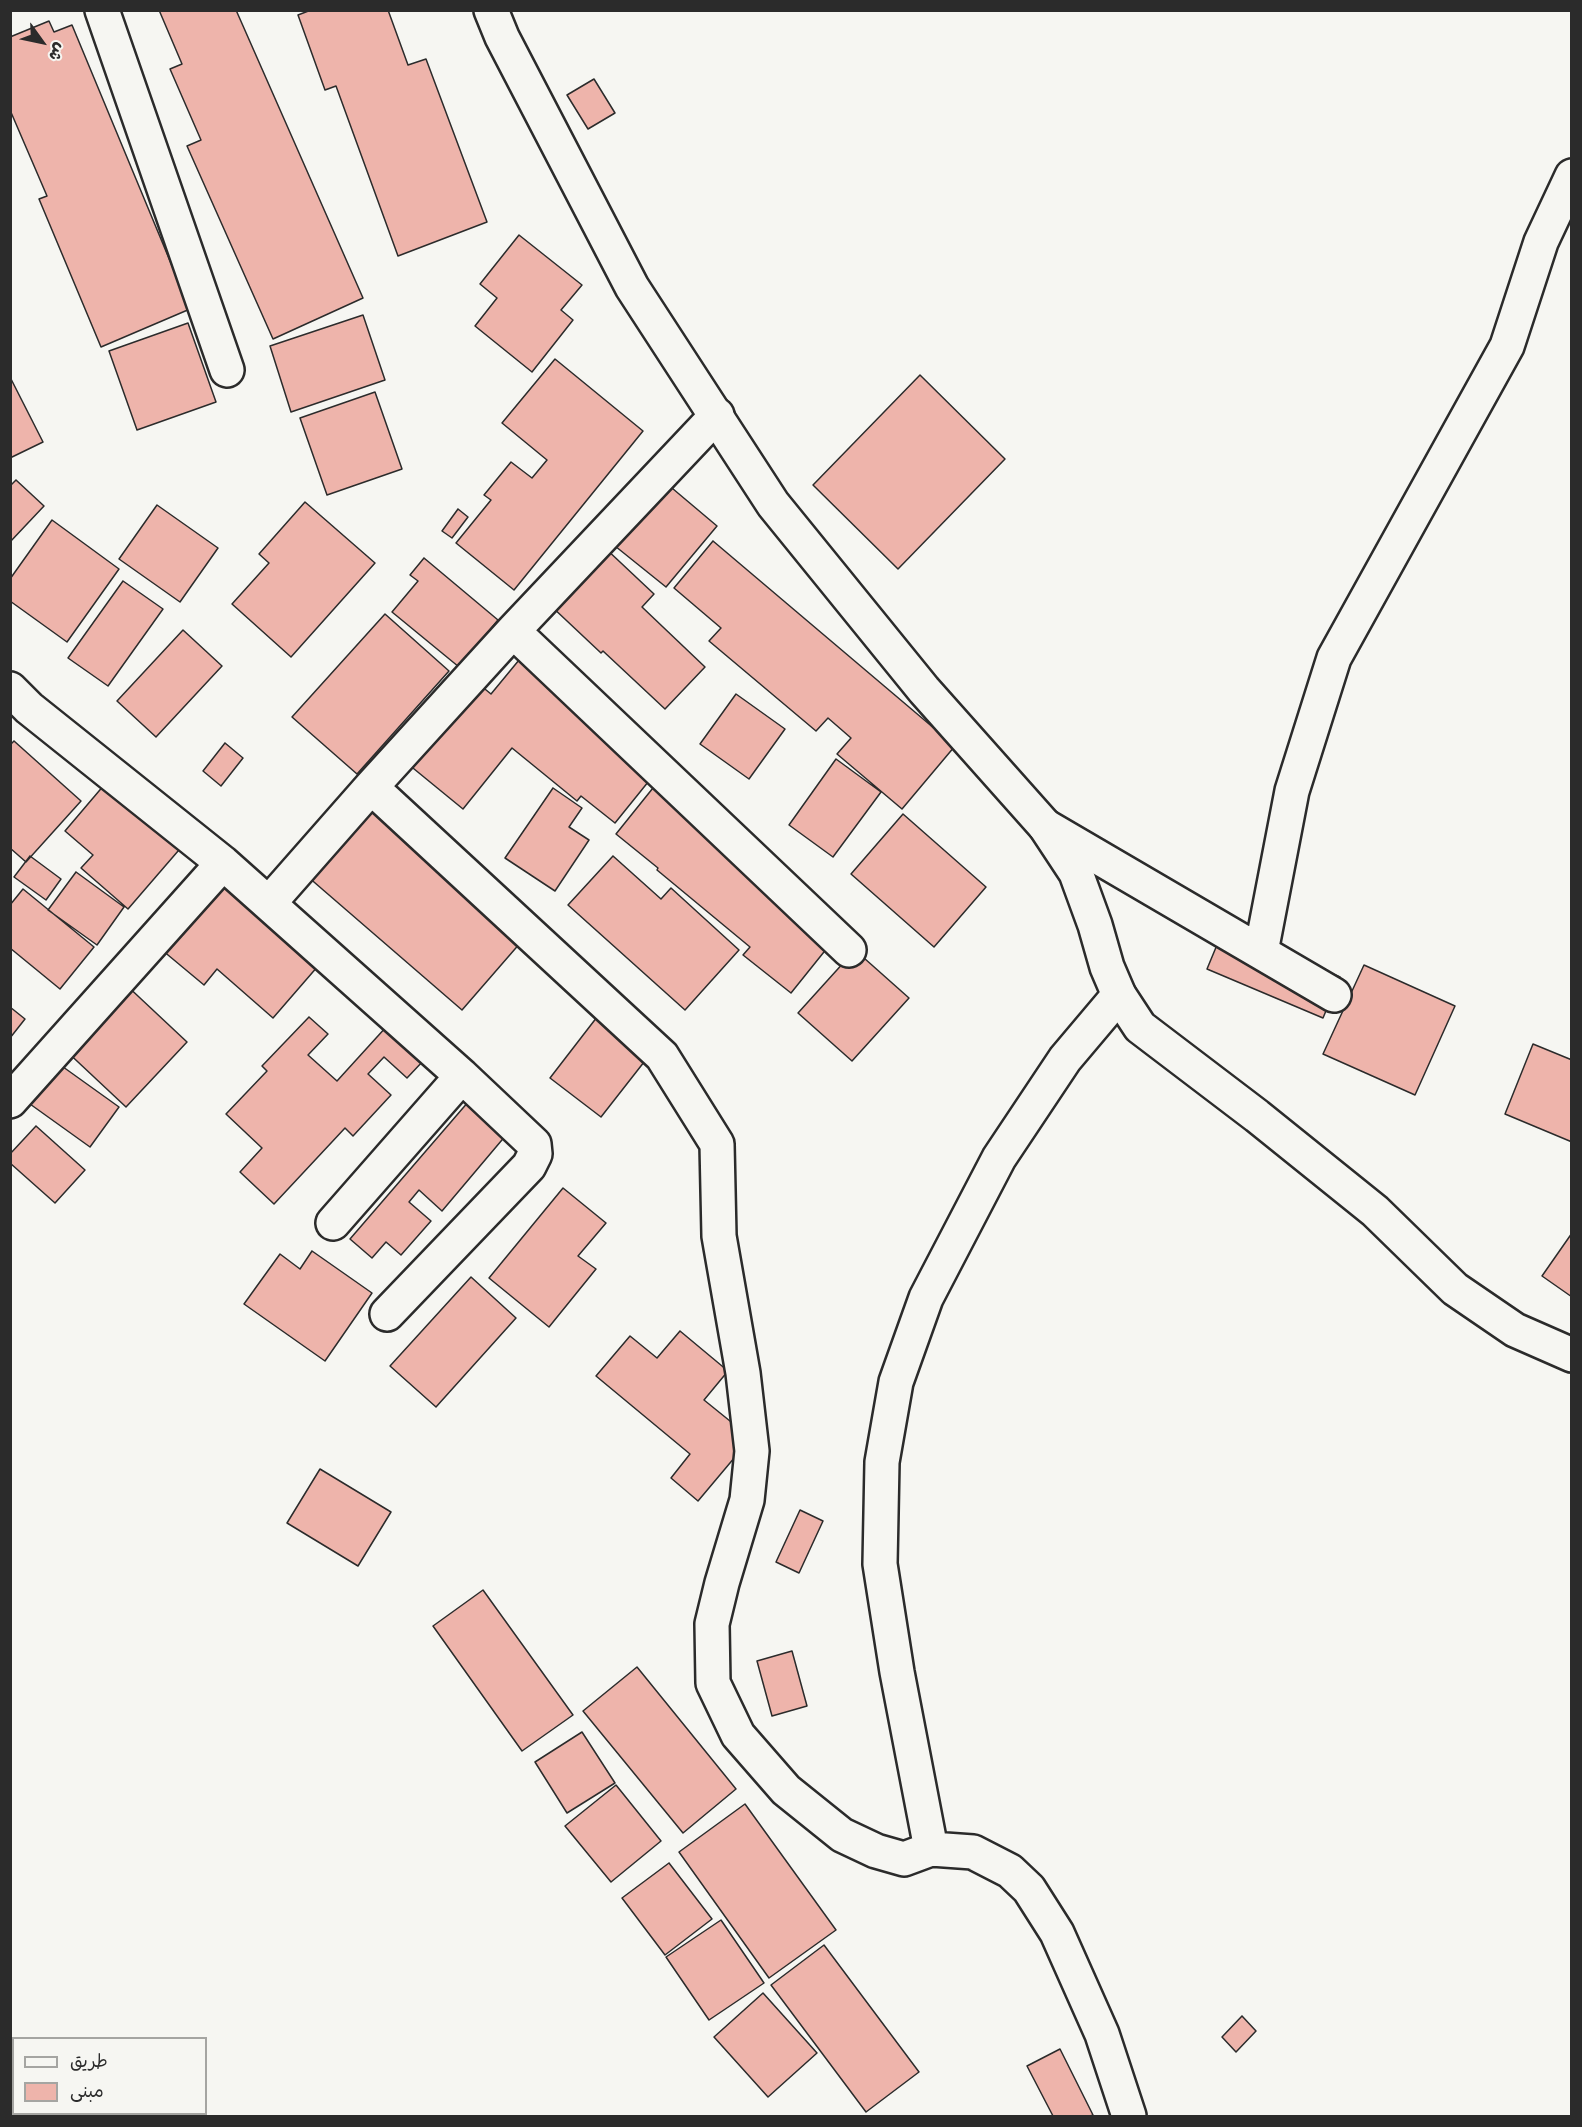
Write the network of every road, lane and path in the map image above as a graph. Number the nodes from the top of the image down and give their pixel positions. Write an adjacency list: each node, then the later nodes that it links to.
1 (102, 10): 4 (street)
2 (491, 10): 5 (street)
3 (1572, 176): 13 (street)
4 (227, 370)
5 (717, 415): 6 (street); 9 (street)
6 (513, 631): 8 (street); 12 (street)
7 (17, 709): 10 (street)
8 (371, 787): 11 (street); 21 (street)
9 (1045, 825): 13 (street); 15 (street)
10 (223, 863): 11 (street); 17 (street)
11 (269, 903): 16 (street)
12 (849, 950)
13 (1261, 952): 14 (street)
14 (1334, 994)
15 (1119, 995): 20 (street); 21 (street)
16 (462, 1077): 18 (street); 19 (street)
17 (10, 1101)
18 (333, 1224)
19 (387, 1314)
20 (1572, 1355)
21 (931, 1849): 22 (street)
22 (1129, 2116)

